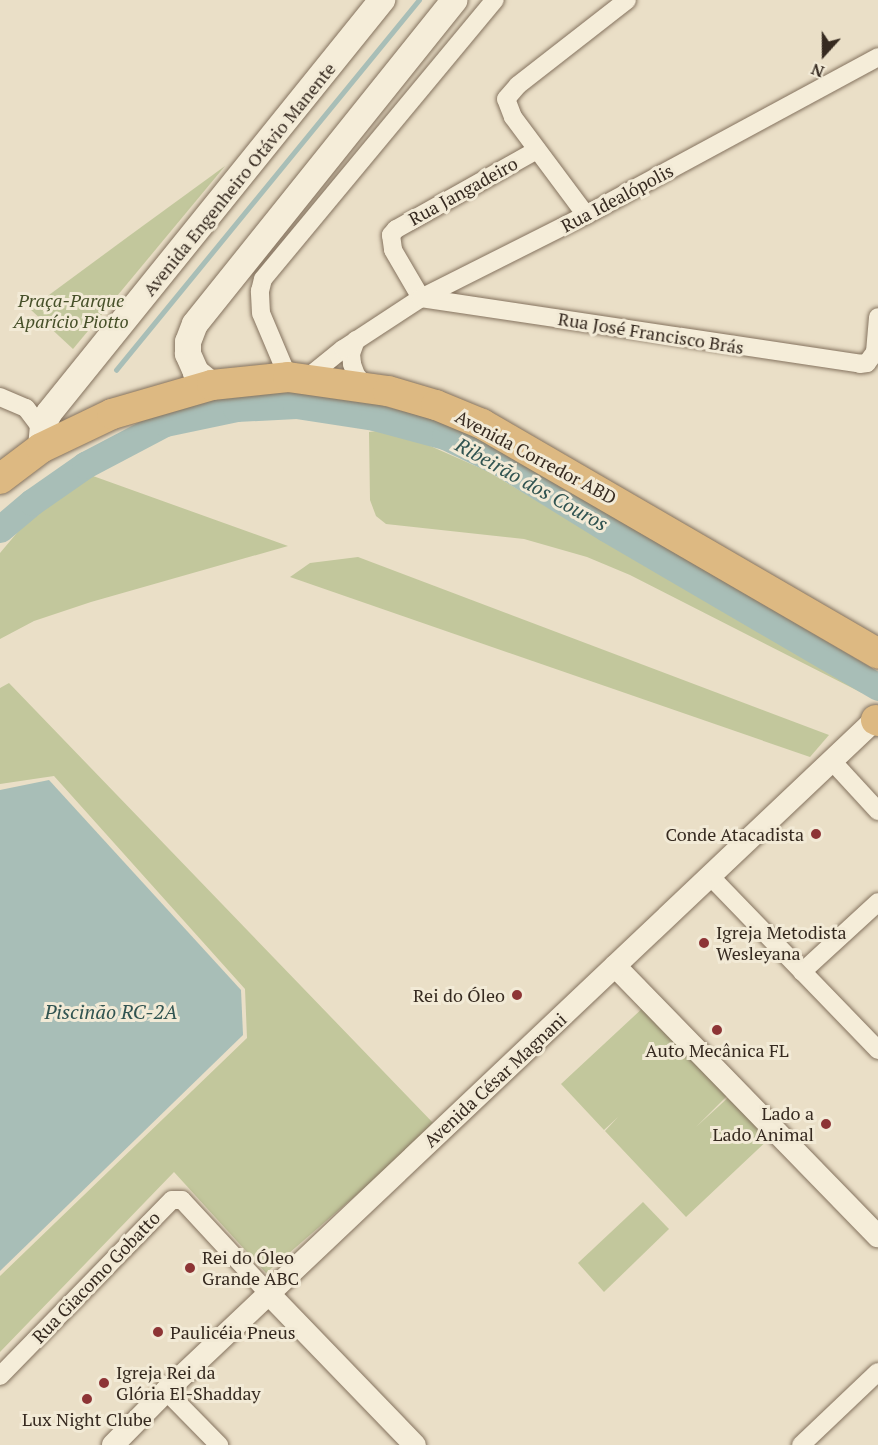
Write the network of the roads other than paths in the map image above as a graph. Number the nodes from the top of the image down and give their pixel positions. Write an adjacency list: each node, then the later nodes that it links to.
1 (382, 0): 15 (main road, Avenida Engenheiro Otávio Manente)
2 (455, 0): 12 (main road)
3 (495, 0): 11 (street)
4 (627, 0): 6 (street)
5 (878, 57): 7 (street, Rua Idealópolis)
6 (537, 150): 7 (street); 8 (street, Rua Jangadeiro)
7 (586, 215): 8 (street, Rua Idealópolis)
8 (422, 298): 9 (street, Rua José Francisco Brás); 10 (street, Rua Idealópolis)
9 (878, 317)
10 (356, 340): 11 (street, Rua Idealópolis); 13 (street)
11 (297, 378): 12 (highway, Avenida Corredor ABD); 13 (highway, Avenida Corredor ABD)
12 (212, 385): 15 (highway, Avenida Corredor ABD)
13 (367, 388): 17 (highway, Avenida Corredor ABD)
14 (0, 397): 15 (street)
15 (42, 439): 16 (highway, Avenida Corredor ABD)
16 (0, 479)
17 (878, 654)
18 (877, 719): 19 (street, Avenida César Magnani)
19 (832, 761): 20 (street); 21 (street, Avenida César Magnani)
20 (878, 811)
21 (710, 876): 23 (street, Avenida César Magnani); 24 (street)
22 (878, 902): 24 (street)
23 (615, 966): 26 (street); 27 (street, Avenida César Magnani)
24 (802, 972): 25 (street)
25 (878, 1050)
26 (878, 1236)
27 (269, 1294): 29 (street, Rua Giacomo Gobatto); 30 (street, Avenida César Magnani); 33 (street)
28 (878, 1372): 34 (street)
29 (0, 1376)
30 (166, 1391): 31 (street, Avenida César Magnani); 32 (street)
31 (113, 1445)
32 (219, 1445)
33 (415, 1445)
34 (801, 1445)

